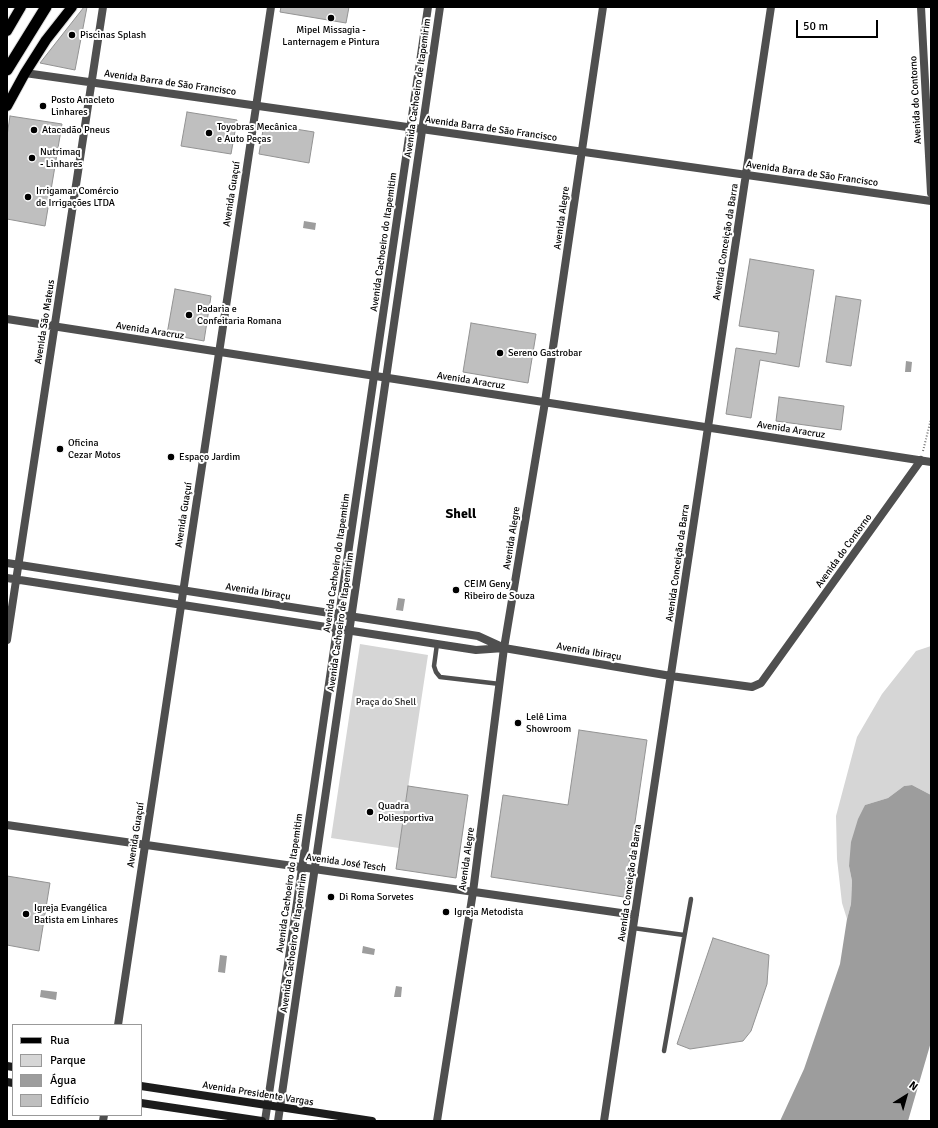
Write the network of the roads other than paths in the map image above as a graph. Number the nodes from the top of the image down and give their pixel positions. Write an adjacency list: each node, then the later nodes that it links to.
1 (22, 7): 11 (main road)
2 (46, 7): 12 (highway)
3 (72, 7): 13 (main road)
4 (103, 7): 14 (street, Avenida São Mateus)
5 (271, 7): 15 (street, Avenida Guaçuí)
6 (428, 7): 17 (street, Avenida Cachoeiro do Itapemitim)
7 (440, 7): 18 (street, Avenida Cachoeiro de Itapemirim)
8 (603, 7): 19 (street, Avenida Alegre)
9 (771, 7): 20 (street, Avenida Conceição da Barra)
10 (921, 7): 21 (street, Avenida do Contorno)
11 (7, 31)
12 (7, 70)
13 (25, 73): 14 (street, Avenida Barra de São Francisco); 16 (main road)
14 (92, 82): 15 (street, Avenida Barra de São Francisco); 24 (street, Avenida São Mateus)
15 (256, 105): 17 (street, Avenida Barra de São Francisco); 25 (street, Avenida Guaçuí)
16 (7, 106)
17 (411, 127): 18 (street, Avenida Barra de São Francisco); 26 (street, Avenida Cachoeiro do Itapemitim)
18 (422, 129): 19 (street, Avenida Barra de São Francisco); 27 (street, Avenida Cachoeiro de Itapemirim)
19 (583, 152): 20 (street, Avenida Barra de São Francisco); 28 (street, Avenida Alegre)
20 (746, 174): 22 (street, Avenida Barra de São Francisco); 29 (street, Avenida Conceição da Barra)
21 (931, 193)
22 (931, 201)
23 (7, 319): 24 (street, Avenida Aracruz)
24 (54, 327): 25 (street, Avenida Aracruz); 33 (street, Avenida São Mateus)
25 (219, 352): 26 (street, Avenida Aracruz); 36 (street, Avenida Guaçuí)
26 (374, 376): 27 (street, Avenida Aracruz); 38 (street, Avenida Cachoeiro do Itapemitim)
27 (386, 378): 28 (street, Avenida Aracruz); 39 (street, Avenida Cachoeiro de Itapemirim)
28 (545, 402): 29 (street, Avenida Aracruz); 44 (street, Avenida Alegre)
29 (708, 427): 30 (street, Avenida Aracruz); 45 (street, Avenida Conceição da Barra)
30 (921, 460): 31 (street, Avenida Aracruz); 47 (street, Avenida do Contorno)
31 (931, 462)
32 (7, 563): 33 (street, Avenida Ibiraçu)
33 (18, 565): 35 (street, Avenida São Mateus); 36 (street, Avenida Ibiraçu)
34 (7, 578): 35 (street, Avenida Ibiraçu)
35 (16, 579): 37 (street, Avenida Ibiraçu); 42 (street, Avenida São Mateus)
36 (183, 590): 37 (street, Avenida Guaçuí); 38 (street, Avenida Ibiraçu)
37 (181, 605): 40 (street, Avenida Ibiraçu); 49 (street, Avenida Guaçuí)
38 (339, 614): 39 (street, Avenida Ibiraçu); 40 (street, Avenida Cachoeiro do Itapemitim)
39 (352, 616): 41 (street, Avenida Cachoeiro de Itapemirim); 44 (street, Avenida Ibiraçu)
40 (337, 629): 41 (street, Avenida Ibiraçu); 50 (street, Avenida Cachoeiro do Itapemitim)
41 (350, 631): 43 (street, Avenida Ibiraçu); 51 (street, Avenida Cachoeiro de Itapemirim)
42 (7, 640)
43 (437, 644): 44 (street, Avenida Ibiraçu); 46 (lane)
44 (504, 648): 45 (street, Avenida Ibiraçu); 46 (street, Avenida Alegre)
45 (671, 676): 47 (street, Avenida Ibiraçu); 54 (street, Avenida Conceição da Barra)
46 (500, 684): 52 (street, Avenida Alegre)
47 (757, 686)
48 (7, 825): 49 (street, Avenida José Tesch)
49 (145, 844): 50 (street, Avenida José Tesch); 57 (street, Avenida Guaçuí)
50 (302, 867): 51 (street, Avenida José Tesch); 61 (street, Avenida Cachoeiro do Itapemitim)
51 (315, 869): 52 (street, Avenida José Tesch); 62 (street, Avenida Cachoeiro de Itapemirim)
52 (472, 892): 54 (street, Avenida José Tesch); 66 (street, Avenida Alegre)
53 (691, 899): 56 (lane)
54 (635, 915): 55 (street, Avenida Conceição da Barra)
55 (633, 928): 56 (lane); 67 (street, Avenida Conceição da Barra)
56 (684, 935): 58 (lane)
57 (118, 1024)
58 (664, 1051)
59 (142, 1086): 61 (main road, Avenida Presidente Vargas)
60 (142, 1103): 63 (main road)
61 (267, 1105): 62 (main road, Avenida Presidente Vargas); 63 (street, Avenida Cachoeiro do Itapemitim)
62 (280, 1107): 64 (street, Avenida Cachoeiro de Itapemirim); 65 (main road, Avenida Presidente Vargas)
63 (264, 1121)
64 (278, 1121)
65 (372, 1121)
66 (437, 1121)
67 (604, 1121)

